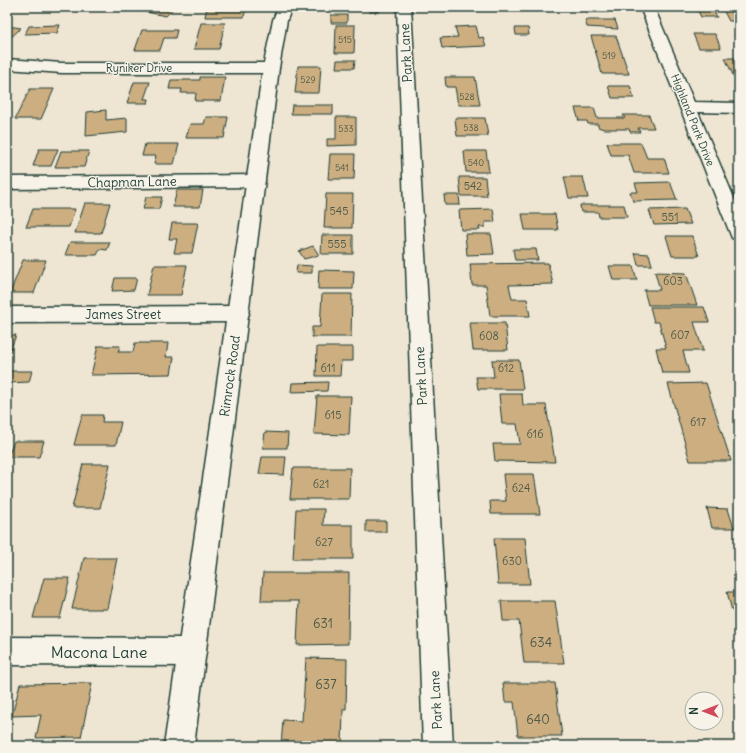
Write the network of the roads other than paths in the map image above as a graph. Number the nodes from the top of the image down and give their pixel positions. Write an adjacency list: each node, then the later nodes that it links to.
1 (285, 7): 5 (street, Rimrock Road)
2 (404, 7): 16 (street, Park Lane)
3 (647, 7): 6 (street, Highland Park Drive)
4 (7, 64): 5 (street, Ryniker Drive)
5 (271, 68): 8 (street, Rimrock Road)
6 (688, 107): 7 (street); 10 (street, Highland Park Drive)
7 (739, 108)
8 (256, 181): 9 (street, Chapman Lane); 11 (street, Rimrock Road)
9 (7, 184)
10 (739, 233)
11 (239, 314): 12 (street, James Street); 14 (street, Rimrock Road)
12 (7, 315)
13 (7, 651): 14 (street, Macona Lane)
14 (192, 652): 15 (street, Rimrock Road)
15 (179, 746)
16 (438, 746)

